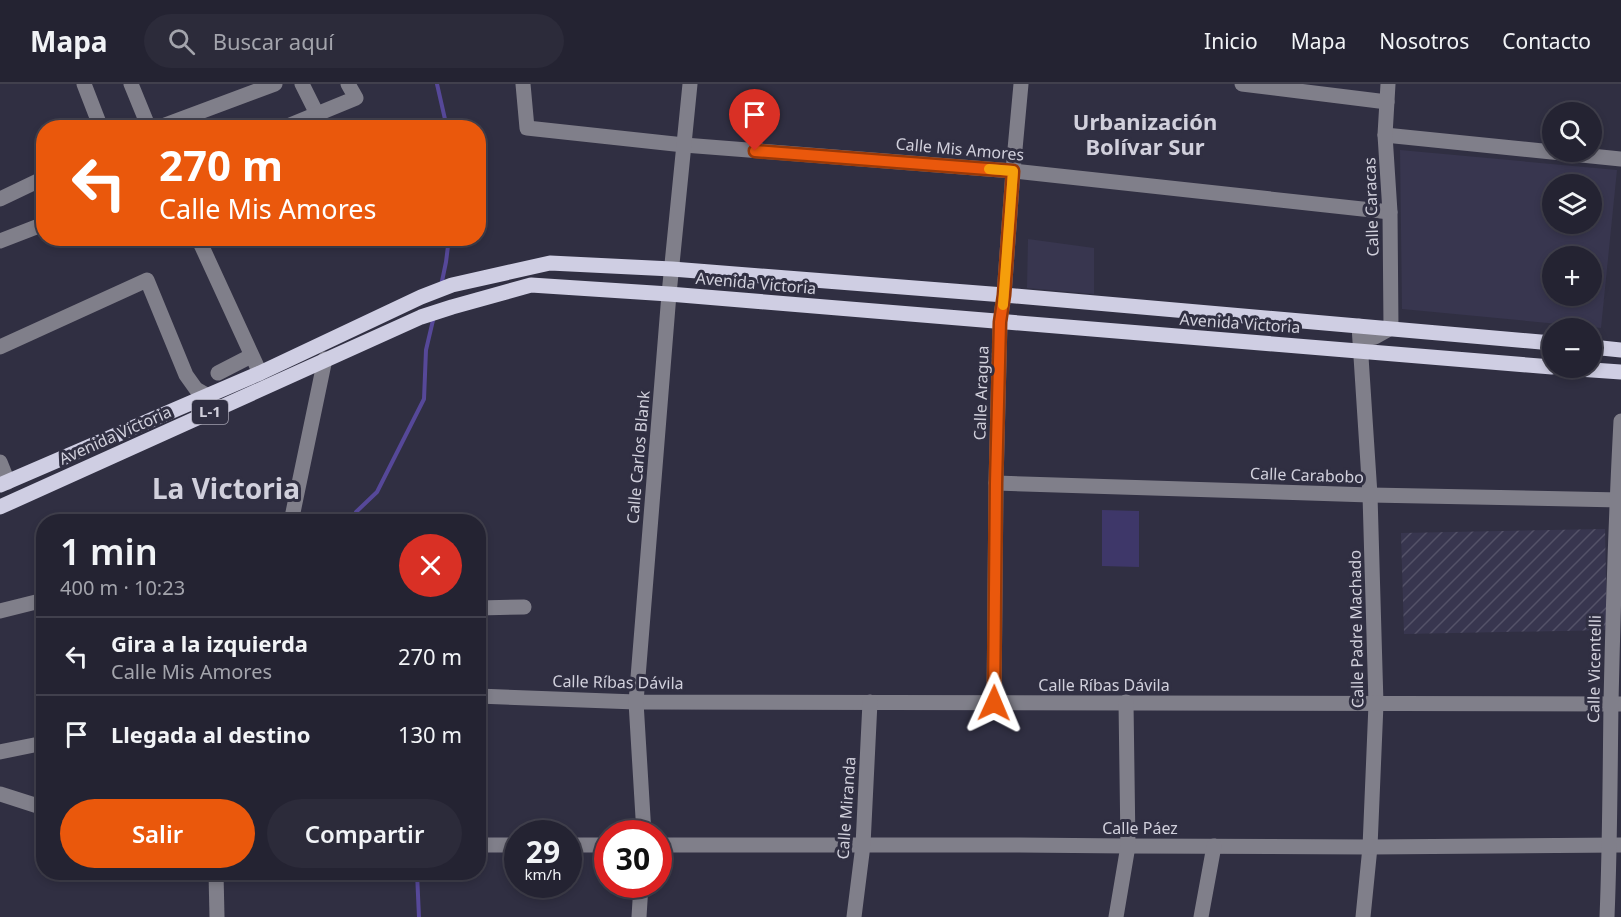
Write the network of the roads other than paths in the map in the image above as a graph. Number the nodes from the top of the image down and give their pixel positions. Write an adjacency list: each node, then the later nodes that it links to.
1 (84, 84): 13 (street)
2 (131, 84): 14 (street)
3 (275, 84): 15 (street)
4 (302, 84): 12 (street)
5 (348, 84): 12 (street)
6 (523, 84): 18 (street, Calle Mis Amores)
7 (690, 84): 18 (street, Calle Carlos Blank)
8 (1021, 84): 20 (street, Calle Aragua)
9 (1242, 84): 11 (street)
10 (1388, 84): 11 (street, Calle Caracas)
11 (1387, 102): 17 (street, Calle Caracas)
12 (317, 114): 16 (street)
13 (98, 120)
14 (146, 120)
15 (178, 120)
16 (302, 120)
17 (1385, 135): 19 (street); 23 (street, Calle Caracas)
18 (684, 145): 20 (street, Calle Mis Amores); 27 (street, Calle Carlos Blank)
19 (1621, 159)
20 (1013, 171): 23 (street, Calle Mis Amores); 29 (street, Calle Aragua)
21 (36, 182): 22 (street)
22 (0, 199)
23 (1390, 212): 31 (street, Calle Caracas)
24 (36, 227): 25 (street)
25 (0, 241)
26 (202, 246): 37 (street)
27 (672, 269): 28 (street, Calle Carlos Blank); 29 (main road, Avenida Victoria / L-1); 43 (main road, Avenida Victoria / L-1)
28 (669, 294): 30 (main road, Avenida Victoria / L-1); 38 (main road, Avenida Victoria / L-1); 58 (street, Calle Carlos Blank)
29 (1004, 295): 30 (street, Calle Aragua); 32 (main road, Avenida Victoria / L-1)
30 (1000, 322): 32 (main road, Avenida Victoria / L-1); 47 (street, Calle Aragua)
31 (1391, 328): 32 (main road, Avenida Victoria / L-1); 33 (main road, Avenida Victoria / L-1)
32 (1360, 338): 39 (main road, Avenida Victoria / L-1); 49 (street, Calle Padre Machado)
33 (1542, 342)
34 (0, 347): 44 (street)
35 (1602, 348): 36 (main road)
36 (1621, 350)
37 (251, 356): 42 (street); 43 (street)
38 (325, 359): 51 (main road, Avenida Victoria / L-1); 52 (street)
39 (1542, 365)
40 (1602, 371): 41 (main road)
41 (1621, 372)
42 (218, 373)
43 (260, 373): 44 (main road, Avenida Victoria / L-1)
44 (208, 396): 48 (main road, Avenida Victoria / L-1)
45 (1621, 421): 50 (street, Calle Vicentelli)
46 (0, 462): 48 (street)
47 (996, 483): 49 (street, Calle Carabobo); 61 (street, Calle Aragua)
48 (4, 484)
49 (1370, 495): 50 (street, Calle Carabobo); 62 (street, Calle Padre Machado)
50 (1619, 500): 63 (street, Calle Vicentelli)
51 (0, 507)
52 (293, 514)
53 (36, 602): 56 (street)
54 (524, 606): 55 (street)
55 (486, 608)
56 (0, 611)
57 (486, 696): 58 (street, Calle Ríbas Dávila)
58 (636, 702): 59 (street, Calle Ríbas Dávila); 68 (street, Calle Carlos Blank)
59 (870, 702): 61 (street, Calle Ríbas Dávila); 72 (street, Calle Miranda)
60 (1126, 702): 61 (street, Calle Ríbas Dávila); 62 (street, Calle Ríbas Dávila); 74 (street)
61 (994, 703)
62 (1376, 704): 63 (street, Calle Ríbas Dávila); 76 (street, Calle Padre Machado)
63 (1616, 704): 73 (street, Calle Vicentelli)
64 (36, 744): 65 (street)
65 (0, 752)
66 (0, 794): 67 (street)
67 (36, 805)
68 (643, 820)
69 (486, 845): 70 (street)
70 (504, 845)
71 (672, 845): 72 (street, Calle Páez)
72 (863, 845): 74 (street, Calle Páez); 81 (street, Calle Miranda)
73 (1616, 845): 76 (street, Calle Páez); 85 (street, Calle Vicentelli)
74 (1128, 846): 75 (street, Calle Páez); 82 (street)
75 (1214, 846): 76 (street, Calle Páez); 83 (street)
76 (1370, 847): 84 (street, Calle Padre Machado)
77 (216, 880): 79 (street)
78 (641, 898): 80 (street)
79 (217, 917)
80 (639, 917)
81 (854, 917)
82 (1116, 917)
83 (1202, 917)
84 (1363, 917)
85 (1607, 917)

